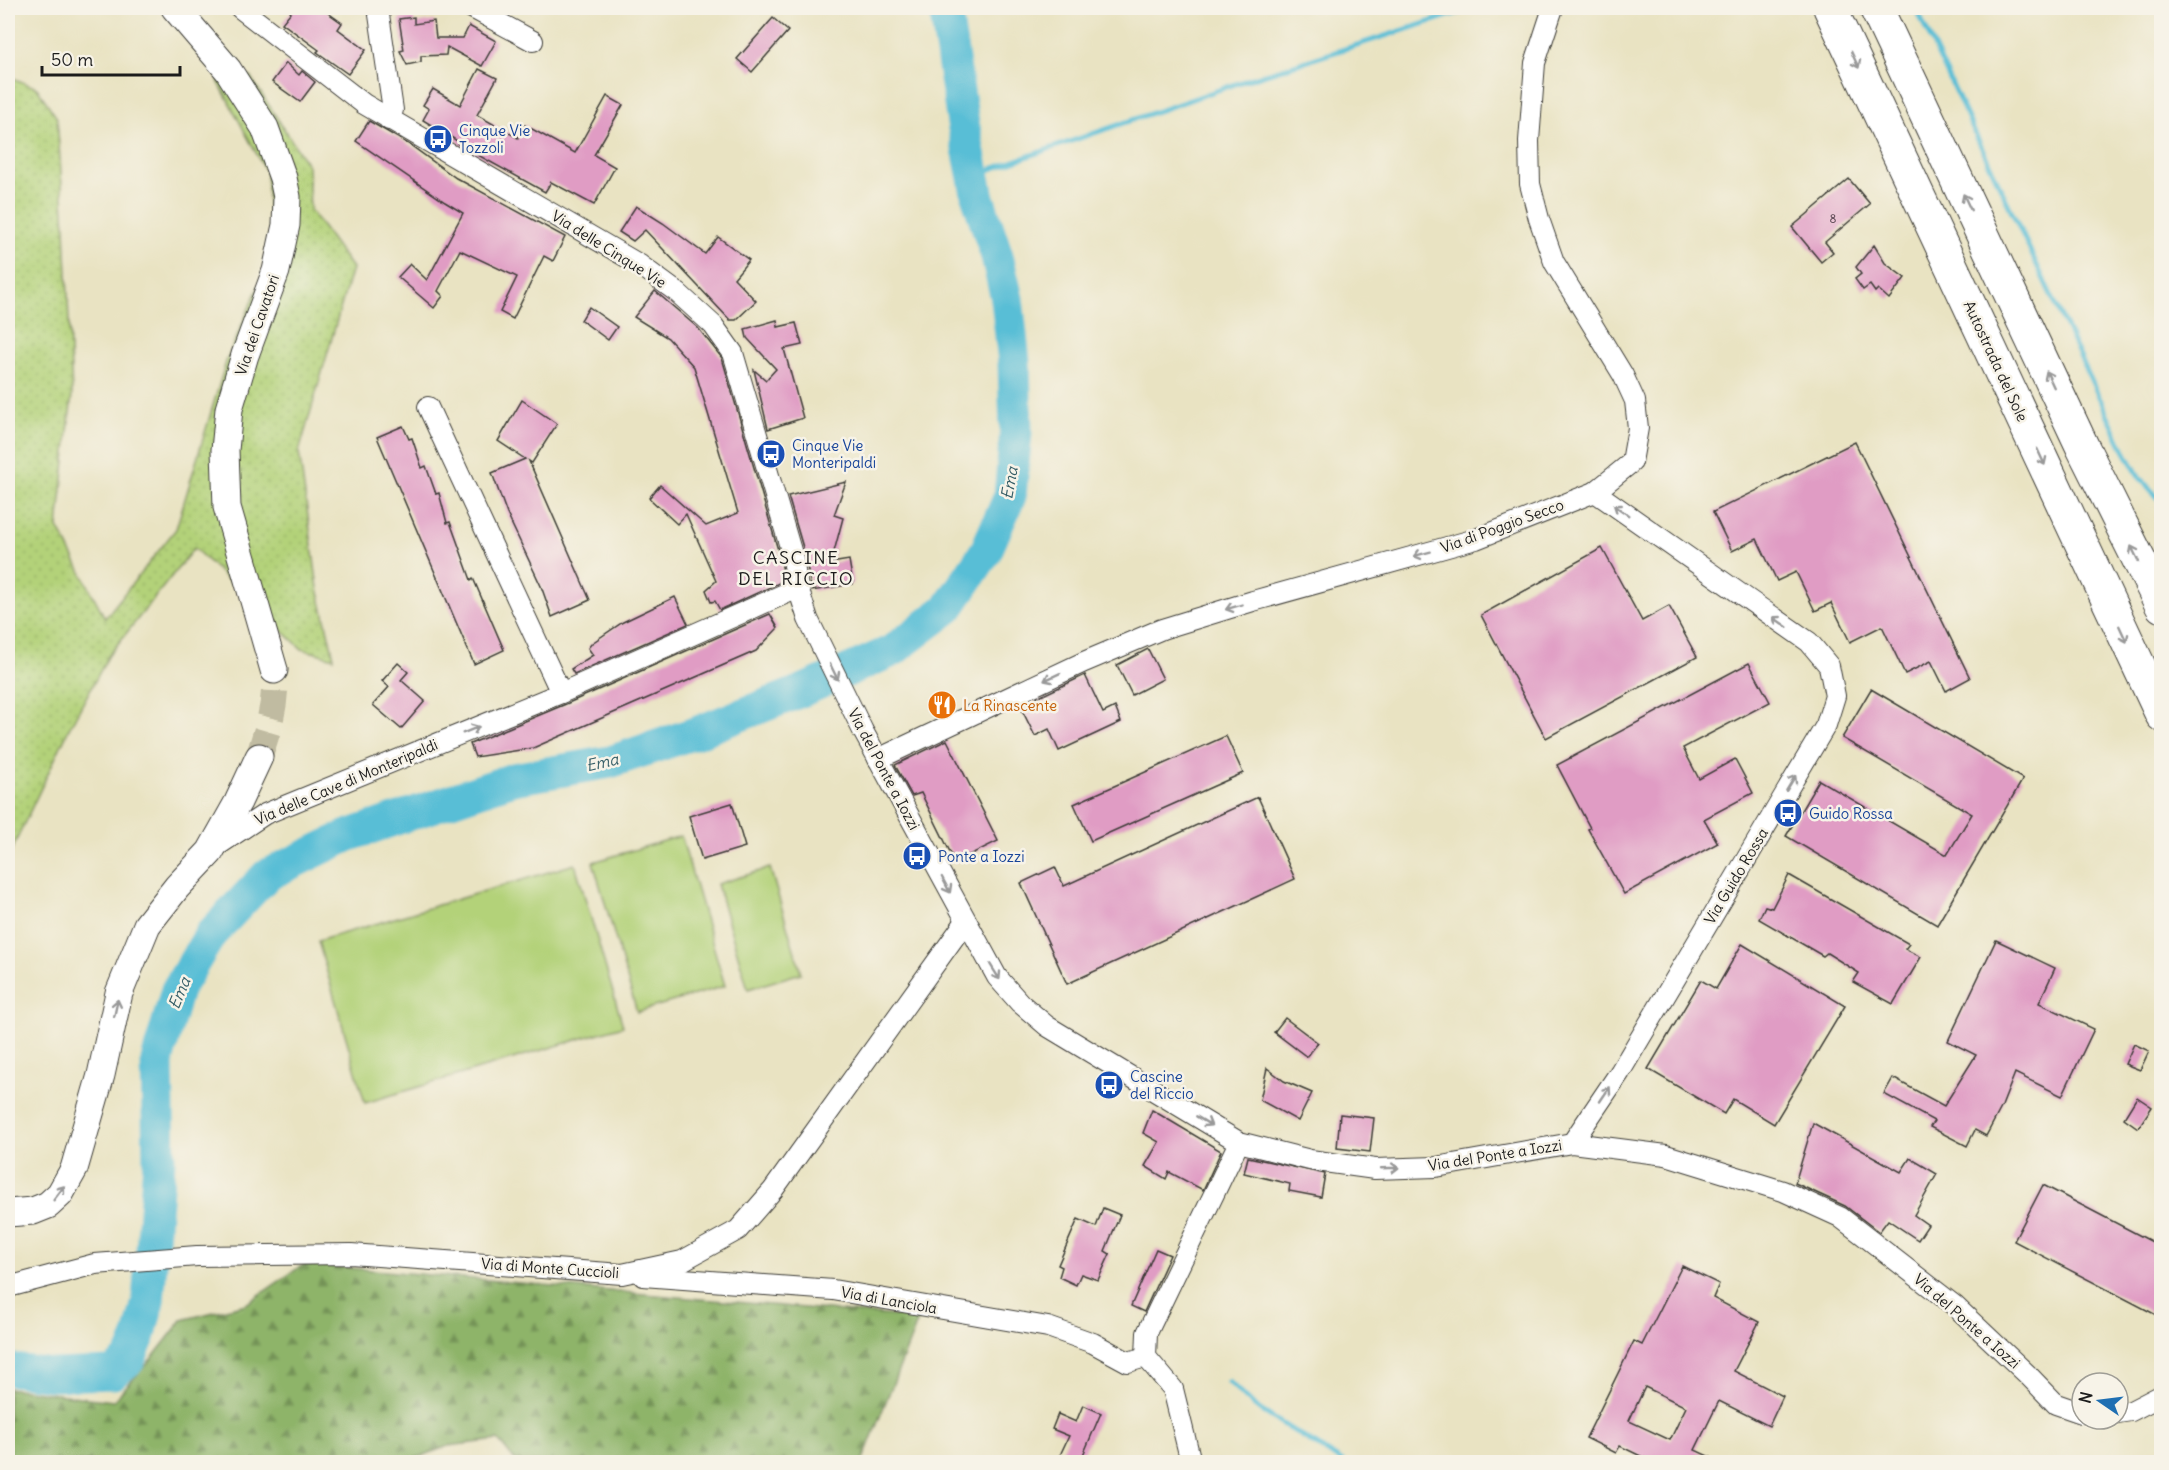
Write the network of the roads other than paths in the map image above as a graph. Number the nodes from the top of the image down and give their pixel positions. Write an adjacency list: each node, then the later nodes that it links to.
1 (175, 8): 15 (street, Via dei Cavatori)
2 (240, 8): 9 (street, Via delle Cinque Vie)
3 (378, 8): 9 (street)
4 (472, 8): 8 (street)
5 (1553, 8): 11 (street, Via di Poggio Secco)
6 (1830, 8): 17 (highway, Autostrada del Sole, one-way to 17)
7 (1876, 8): 13 (highway, one-way to 7)
8 (533, 41)
9 (389, 120): 12 (street, Via delle Cinque Vie)
10 (428, 407): 16 (street)
11 (1595, 492): 19 (street, Via di Poggio Secco, one-way to 19); 23 (street, Via Guido Rossa, one-way to 11)
12 (798, 588): 14 (street, Via delle Cinque Vie); 16 (street, Via delle Cave di Monteripaldi)
13 (2162, 606)
14 (807, 615): 19 (street, Via del Ponte a Iozzi, one-way to 19)
15 (274, 670)
16 (561, 693): 20 (street, Via delle Cave di Monteripaldi, one-way to 16)
17 (2162, 716)
18 (259, 757): 20 (street)
19 (878, 759): 21 (street, Via del Ponte a Iozzi, one-way to 21)
20 (210, 852): 24 (street, Via delle Cave di Monteripaldi, one-way to 20)
21 (966, 921): 22 (street, Via del Ponte a Iozzi, one-way to 22); 25 (street, Via di Monte Cuccioli)
22 (1239, 1142): 23 (street, Via del Ponte a Iozzi, one-way to 23); 27 (street)
23 (1572, 1143): 29 (street, Via del Ponte a Iozzi)
24 (8, 1213)
25 (622, 1274): 26 (street, Via di Monte Cuccioli); 27 (street, Via di Lanciola)
26 (8, 1287)
27 (1146, 1357): 31 (street)
28 (2162, 1395): 30 (street)
29 (2070, 1409)
30 (2130, 1411)
31 (1191, 1462)

